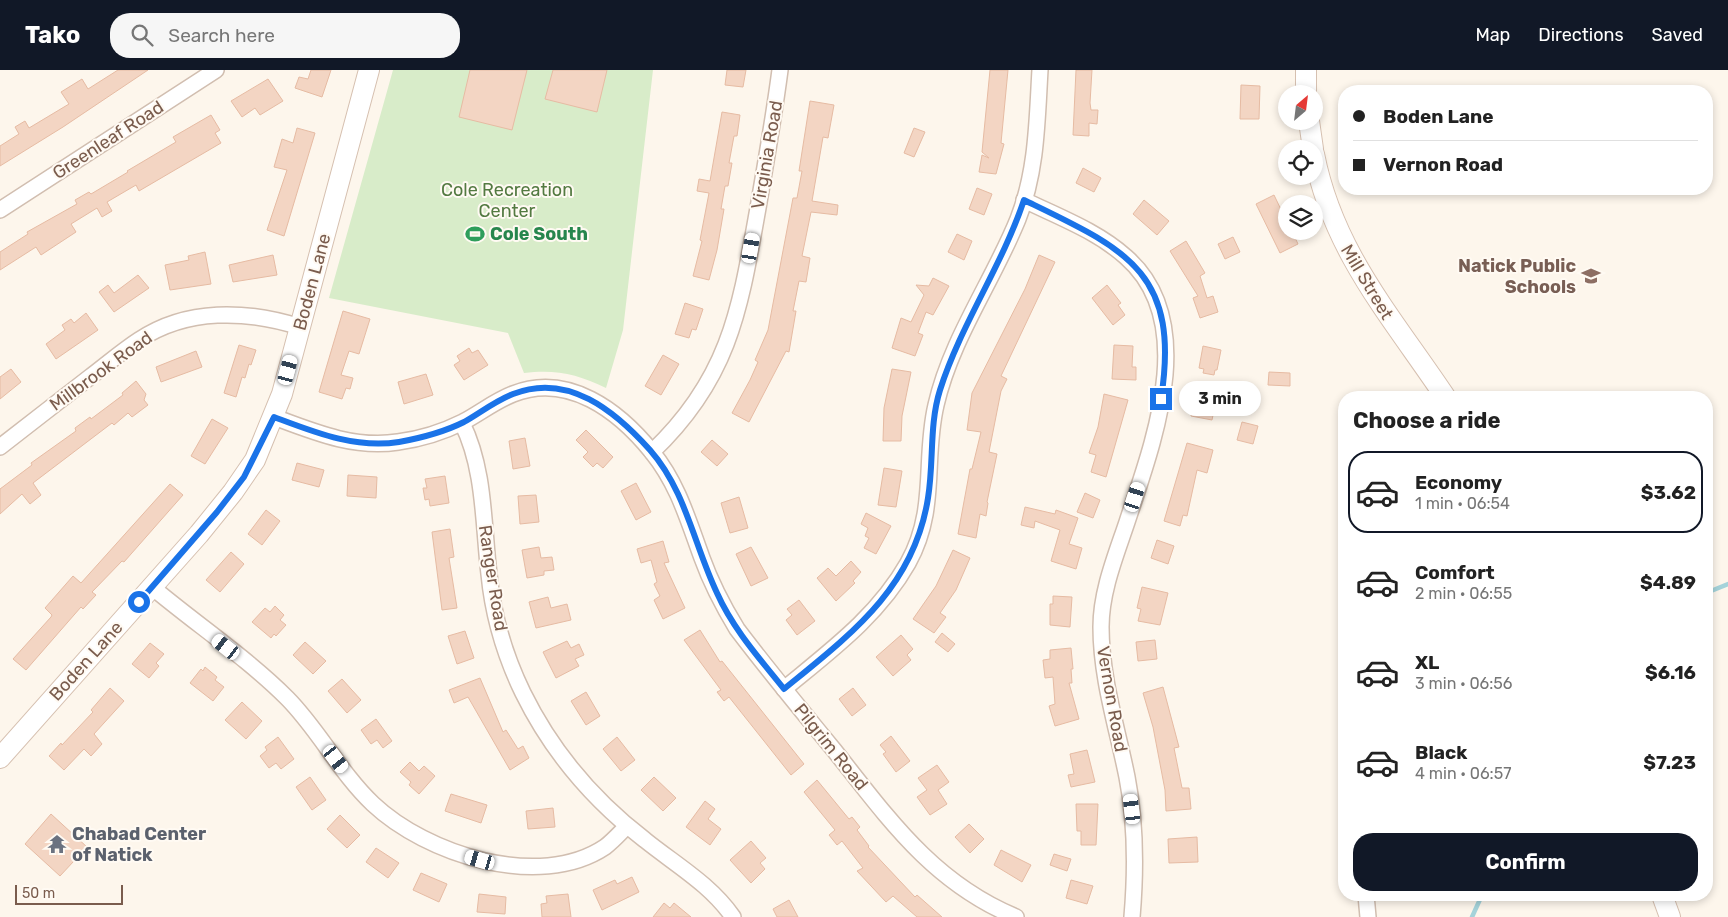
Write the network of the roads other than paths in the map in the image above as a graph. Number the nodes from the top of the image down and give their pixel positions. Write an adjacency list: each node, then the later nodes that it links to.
1 (216, 70): 9 (street, Greenleaf Road)
2 (369, 70): 10 (street, Boden Lane)
3 (780, 70): 15 (street, Virginia Road)
4 (1040, 70): 8 (street)
5 (1306, 70): 6 (street)
6 (1306, 85)
7 (1321, 185): 11 (street, Mill Street)
8 (1024, 200): 17 (street); 24 (street, Vernon Road)
9 (0, 210)
10 (300, 328): 12 (street, Boden Lane); 14 (street, Millbrook Road)
11 (1441, 391)
12 (274, 417): 13 (street, Pilgrim Road); 16 (street, Boden Lane)
13 (462, 423): 15 (street, Pilgrim Road); 19 (street, Ranger Road)
14 (0, 447)
15 (652, 452): 17 (street, Pilgrim Road)
16 (152, 587): 18 (street, Boden Lane); 19 (street)
17 (784, 689): 23 (street, Pilgrim Road)
18 (0, 758)
19 (627, 826): 22 (street, Ranger Road)
20 (1367, 901): 25 (street)
21 (1664, 901): 26 (street)
22 (733, 917)
23 (1016, 917)
24 (1132, 917)
25 (1368, 917)
26 (1670, 917)

